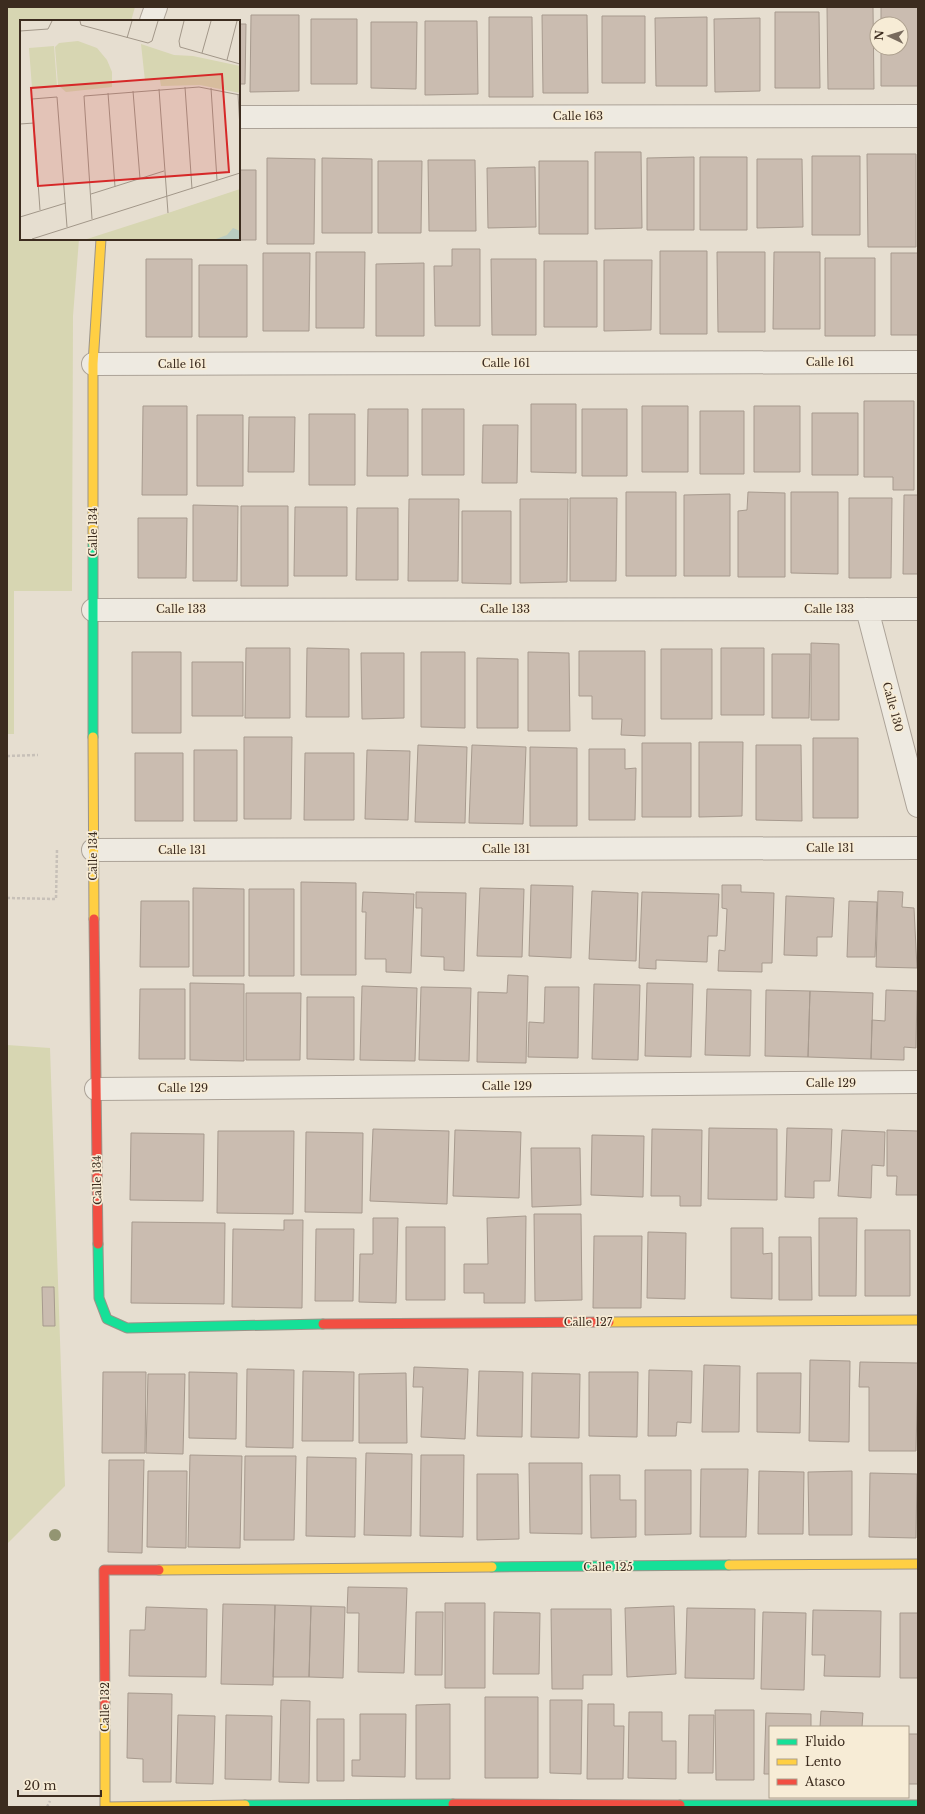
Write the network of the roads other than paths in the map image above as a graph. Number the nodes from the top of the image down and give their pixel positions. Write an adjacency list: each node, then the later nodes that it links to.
1 (156, 7): 2 (street)
2 (151, 20)
3 (918, 116): 4 (street, Calle 163)
4 (240, 117)
5 (101, 240): 7 (street, Calle 134)
6 (918, 362): 7 (street, Calle 161)
7 (93, 364): 10 (street, Calle 134)
8 (867, 609): 9 (street, Calle 133); 10 (street, Calle 133); 11 (street, Calle 130)
9 (918, 609)
10 (93, 610): 13 (street, Calle 134)
11 (918, 806)
12 (918, 848): 13 (street, Calle 131)
13 (93, 850): 15 (street, Calle 134)
14 (918, 1082): 15 (street, Calle 129)
15 (96, 1089): 17 (street, Calle 134)
16 (918, 1320): 17 (street, Calle 127)
17 (257, 1324)
18 (918, 1564): 19 (street, Calle 125)
19 (298, 1569): 21 (street, Calle 132)
20 (918, 1805): 21 (street)
21 (336, 1806)

